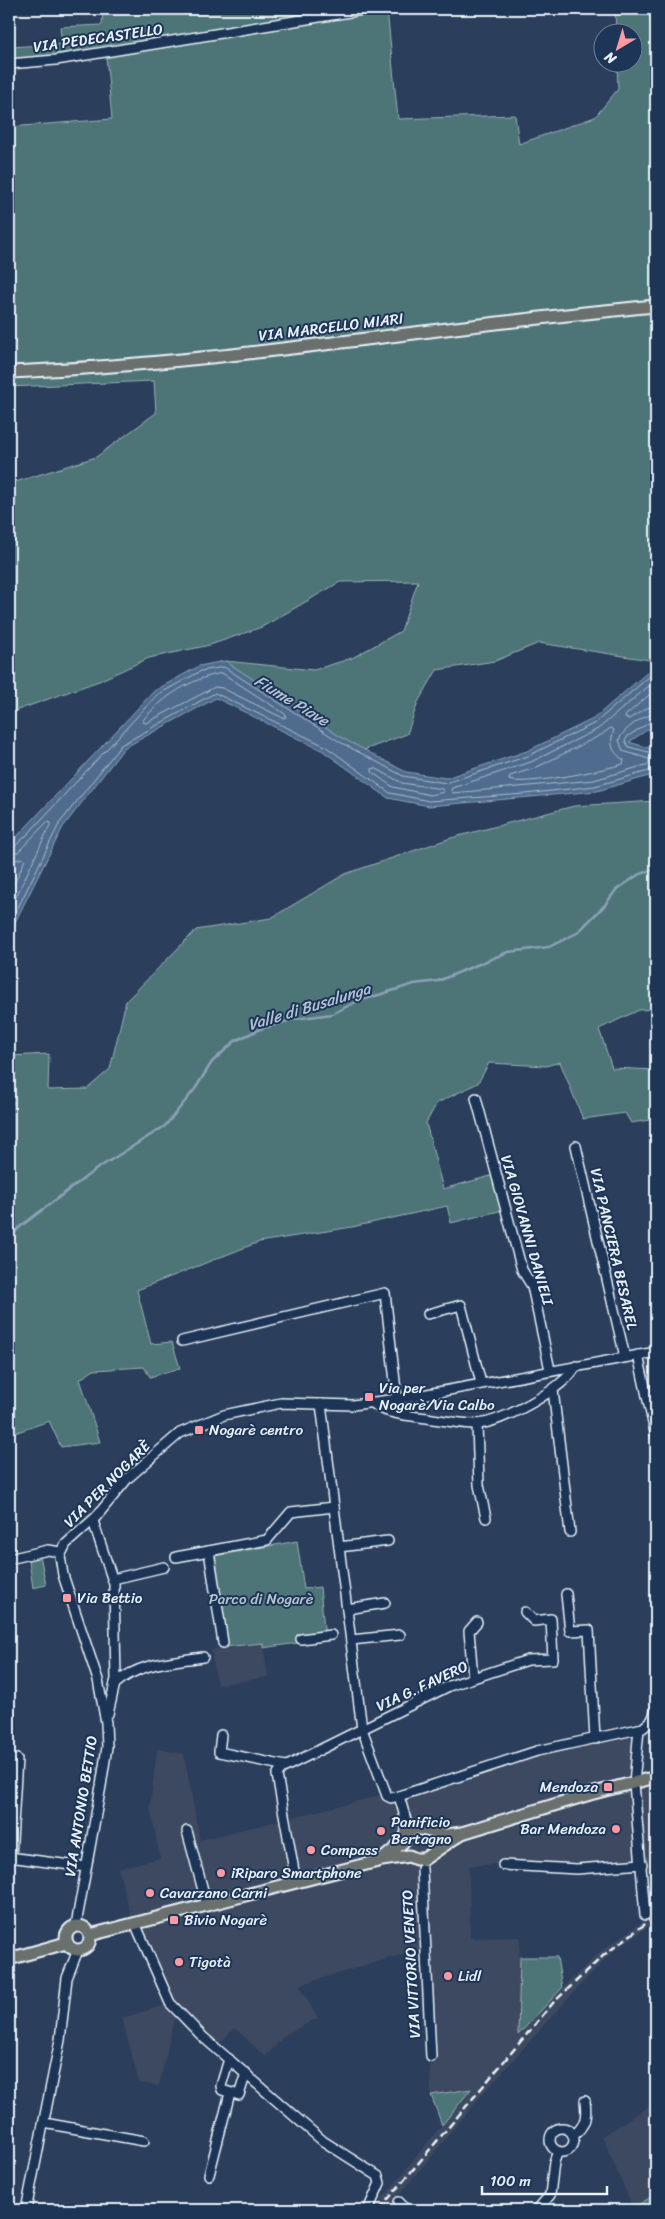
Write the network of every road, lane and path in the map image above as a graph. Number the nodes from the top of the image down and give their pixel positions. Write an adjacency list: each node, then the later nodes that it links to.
1 (368, 9): 2 (street, VIA PEDECASTELLO)
2 (9, 64)
3 (656, 306): 4 (main road, VIA MARCELLO MIARI)
4 (9, 372)
5 (476, 1098): 13 (street, VIA GIOVANNI DANIELI)
6 (576, 1146): 11 (street, VIA PANCIERA BESAREL)
7 (428, 1314): 14 (street)
8 (182, 1341): 16 (street)
9 (656, 1352): 10 (street, VIA PER NOGARÈ)
10 (638, 1355): 11 (street, VIA PER NOGARÈ); 20 (street)
11 (625, 1357): 12 (street, VIA PER NOGARÈ)
12 (576, 1366): 13 (street, VIA PER NOGARÈ); 15 (street)
13 (550, 1370): 14 (street, VIA PER NOGARÈ)
14 (481, 1383): 16 (street, VIA PER NOGARÈ)
15 (554, 1390): 19 (street); 24 (street)
16 (397, 1399): 17 (street, VIA PER NOGARÈ)
17 (372, 1402): 18 (street, VIA PER NOGARÈ); 19 (street)
18 (322, 1404): 21 (street); 23 (street, VIA PER NOGARÈ)
19 (477, 1424): 22 (street)
20 (656, 1437)
21 (334, 1507): 26 (street); 28 (street)
22 (486, 1518)
23 (92, 1520): 27 (street, VIA PER NOGARÈ); 32 (street)
24 (570, 1532)
25 (388, 1541): 26 (street)
26 (339, 1547): 35 (street)
27 (62, 1550): 30 (street); 47 (street, VIA ANTONIO BETTIO)
28 (208, 1551): 29 (street); 42 (street)
29 (176, 1558)
30 (9, 1559)
31 (164, 1567): 32 (street)
32 (113, 1579): 45 (street)
33 (566, 1594): 51 (street)
34 (384, 1603): 35 (street)
35 (347, 1609): 41 (street)
36 (524, 1612): 44 (street, VIA G. FAVERO)
37 (477, 1622): 44 (street)
38 (330, 1635): 40 (street)
39 (400, 1635): 41 (street)
40 (301, 1639)
41 (351, 1640): 49 (street)
42 (222, 1643)
43 (203, 1657): 45 (street)
44 (474, 1677): 49 (street, VIA G. FAVERO)
45 (115, 1684): 47 (street)
46 (656, 1709): 48 (street)
47 (105, 1716): 67 (street, VIA ANTONIO BETTIO)
48 (639, 1729): 51 (street); 55 (street)
49 (362, 1730): 53 (street, VIA G. FAVERO); 56 (street)
50 (221, 1735): 53 (street)
51 (595, 1738): 56 (street)
52 (17, 1759): 63 (street)
53 (286, 1766): 69 (street)
54 (656, 1777): 55 (main road)
55 (634, 1783): 59 (main road); 65 (street)
56 (399, 1796): 60 (street)
57 (187, 1831): 70 (street)
58 (430, 1832): 59 (main road); 60 (main road); 61 (main road)
59 (462, 1834): 61 (main road)
60 (408, 1835): 62 (main road); 64 (main road)
61 (432, 1852): 62 (main road)
62 (409, 1856): 64 (main road)
63 (10, 1857): 67 (street)
64 (382, 1860): 69 (main road)
65 (642, 1864): 66 (street); 71 (street)
66 (503, 1865)
67 (86, 1867): 73 (street, VIA ANTONIO BETTIO)
68 (422, 1869): 78 (street, VIA VITTORIO VENETO)
69 (296, 1882): 70 (main road)
70 (207, 1905): 72 (main road)
71 (645, 1915)
72 (135, 1924): 74 (main road); 79 (street)
73 (76, 1925): 74 (main road); 75 (main road)
74 (90, 1936): 76 (main road)
75 (66, 1943): 76 (main road); 77 (main road)
76 (78, 1950): 83 (street)
77 (9, 1959)
78 (431, 2057)
79 (229, 2059): 80 (street); 81 (street)
80 (246, 2073): 81 (street); 90 (street)
81 (230, 2093): 87 (street)
82 (585, 2101): 84 (street)
83 (44, 2124): 85 (street); 89 (street)
84 (573, 2136): 86 (street); 86 (street)
85 (144, 2141)
86 (558, 2151): 92 (street)
87 (209, 2175)
88 (399, 2202): 91 (street)
89 (26, 2210)
90 (368, 2210)
91 (406, 2210)
92 (537, 2210)

